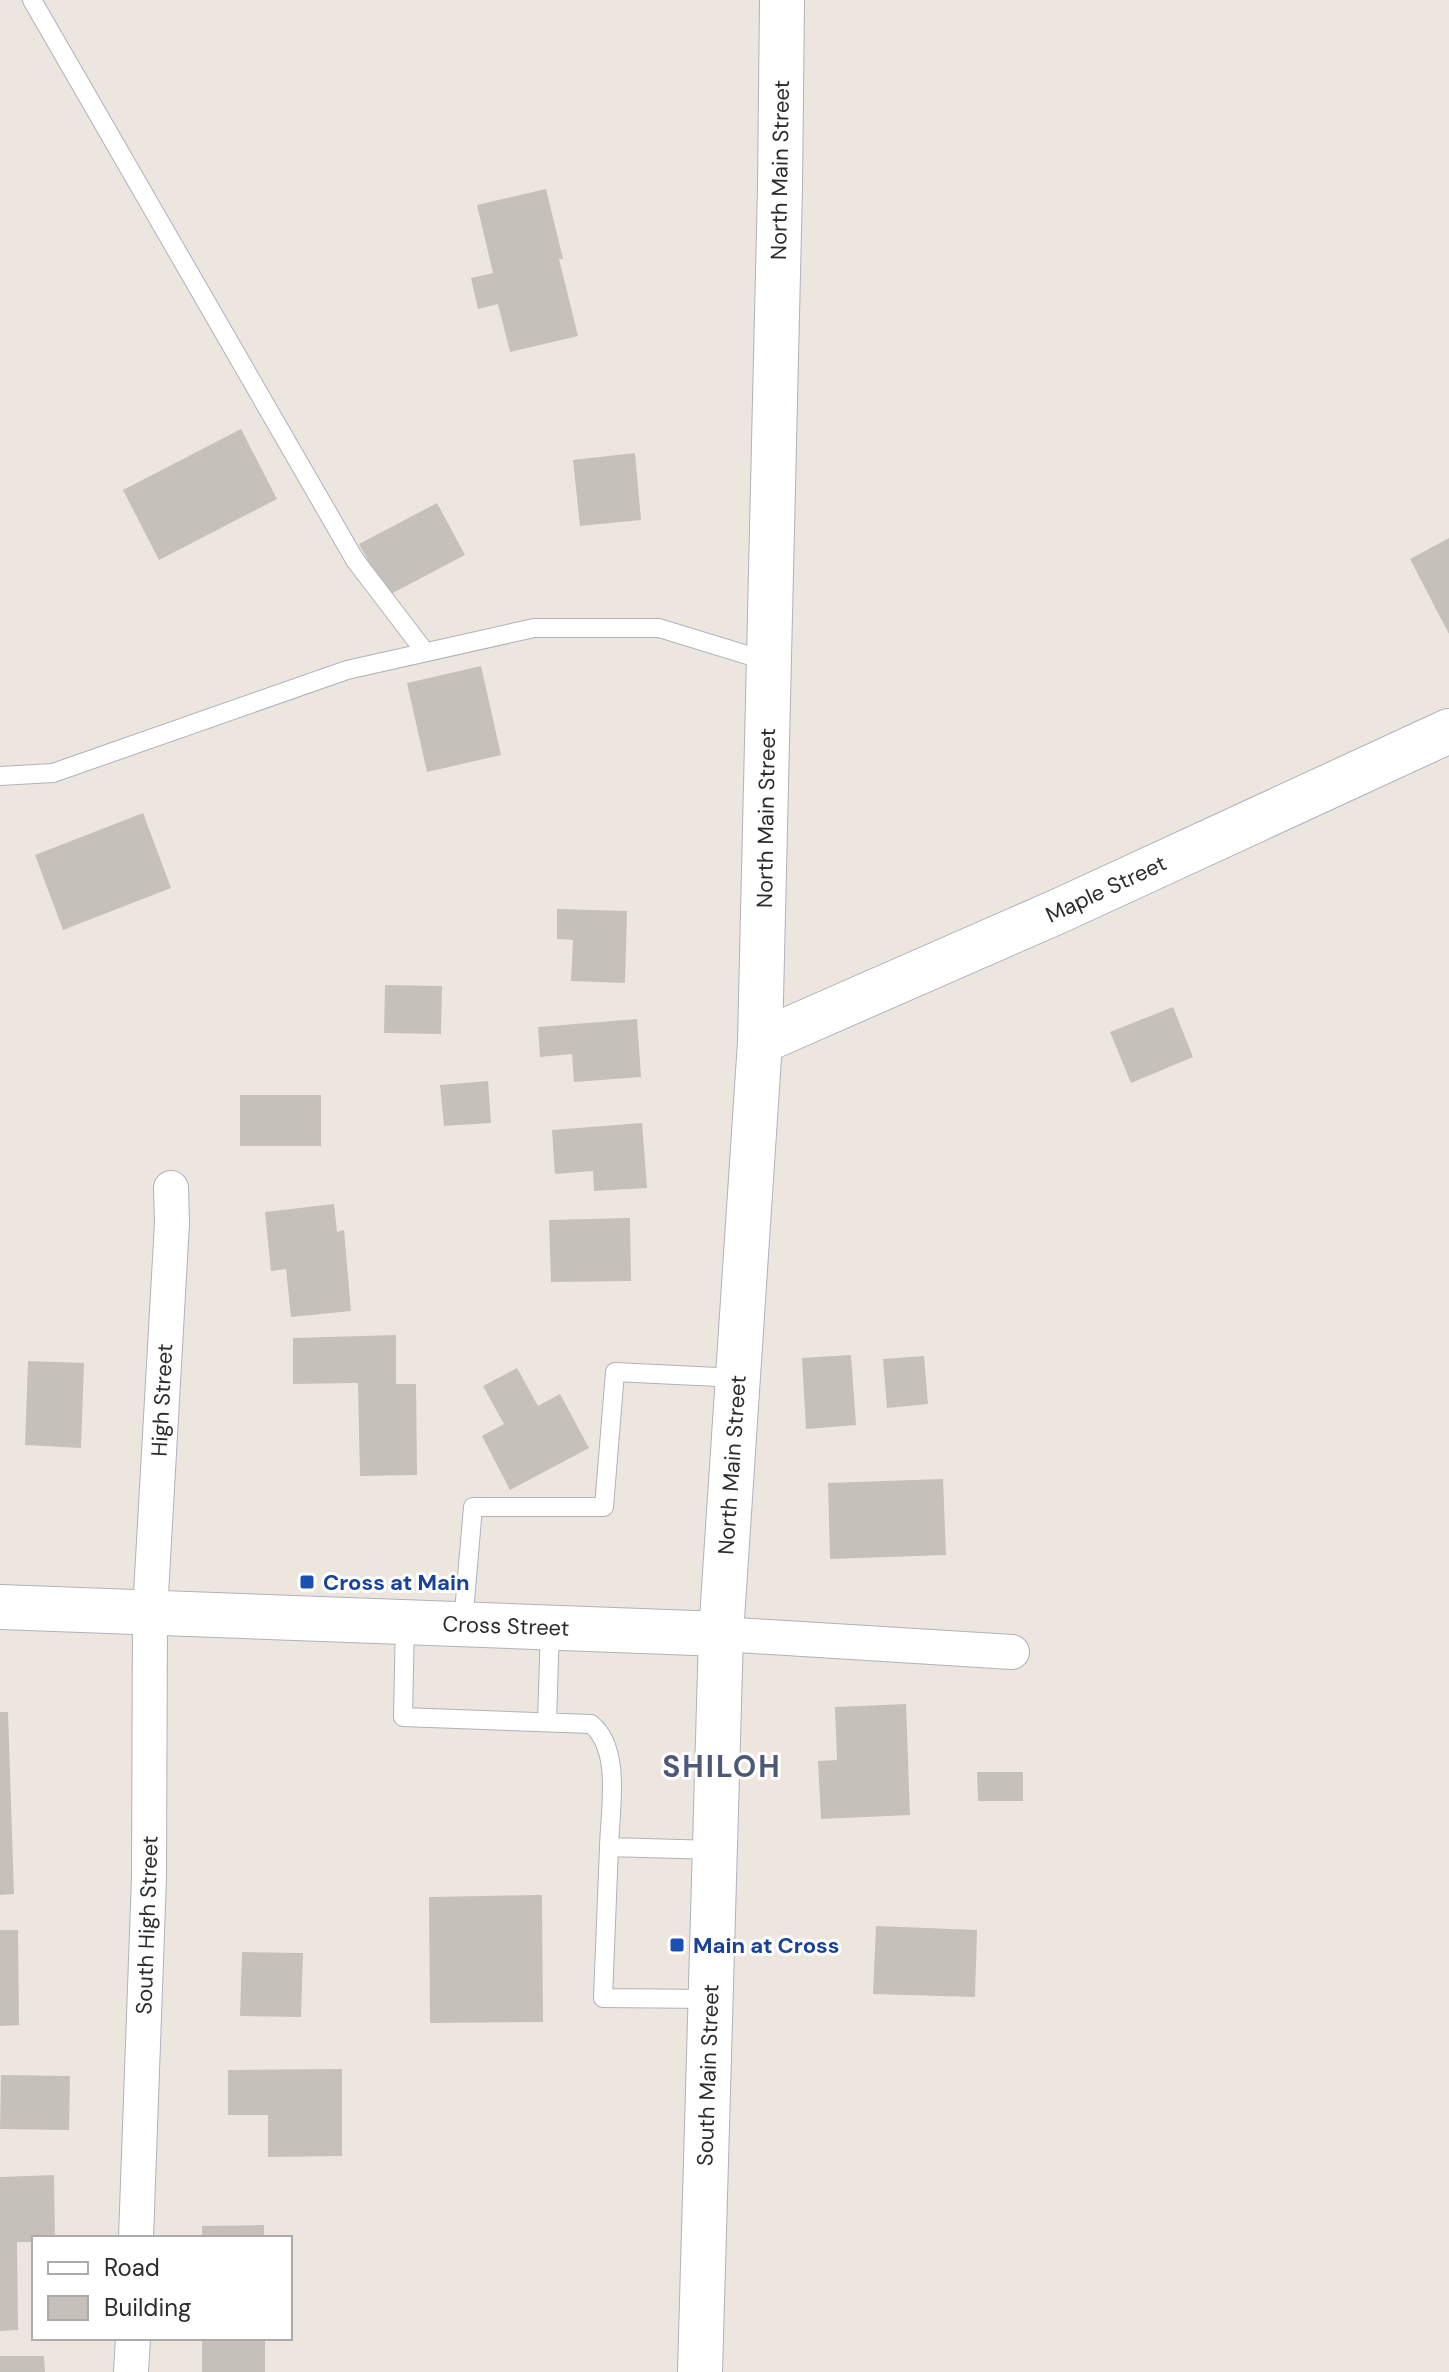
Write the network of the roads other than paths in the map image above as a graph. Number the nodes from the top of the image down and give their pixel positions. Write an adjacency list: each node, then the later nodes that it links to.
1 (32, 0): 3 (lane)
2 (782, 0): 4 (main road, North Main Street)
3 (425, 652): 4 (lane); 6 (lane)
4 (770, 662): 7 (main road, North Main Street)
5 (1449, 731): 7 (main road, Maple Street)
6 (0, 776)
7 (760, 1042): 9 (main road, North Main Street)
8 (171, 1188): 11 (street, High Street)
9 (738, 1378): 13 (lane); 15 (main road, North Main Street)
10 (0, 1607): 11 (main road, Cross Street)
11 (150, 1612): 12 (main road, Cross Street); 21 (street, South High Street)
12 (405, 1622): 13 (main road, Cross Street); 17 (lane)
13 (463, 1624): 14 (main road, Cross Street)
14 (550, 1627): 15 (main road, Cross Street); 17 (lane)
15 (721, 1634): 16 (street, Cross Street); 19 (main road, South Main Street)
16 (1012, 1652)
17 (547, 1722): 18 (lane)
18 (609, 1847): 19 (lane); 20 (lane)
19 (715, 1850): 20 (main road, South Main Street)
20 (711, 1999): 24 (main road, South Main Street)
21 (136, 2236)
22 (133, 2340): 23 (street)
23 (131, 2372)
24 (700, 2372)

